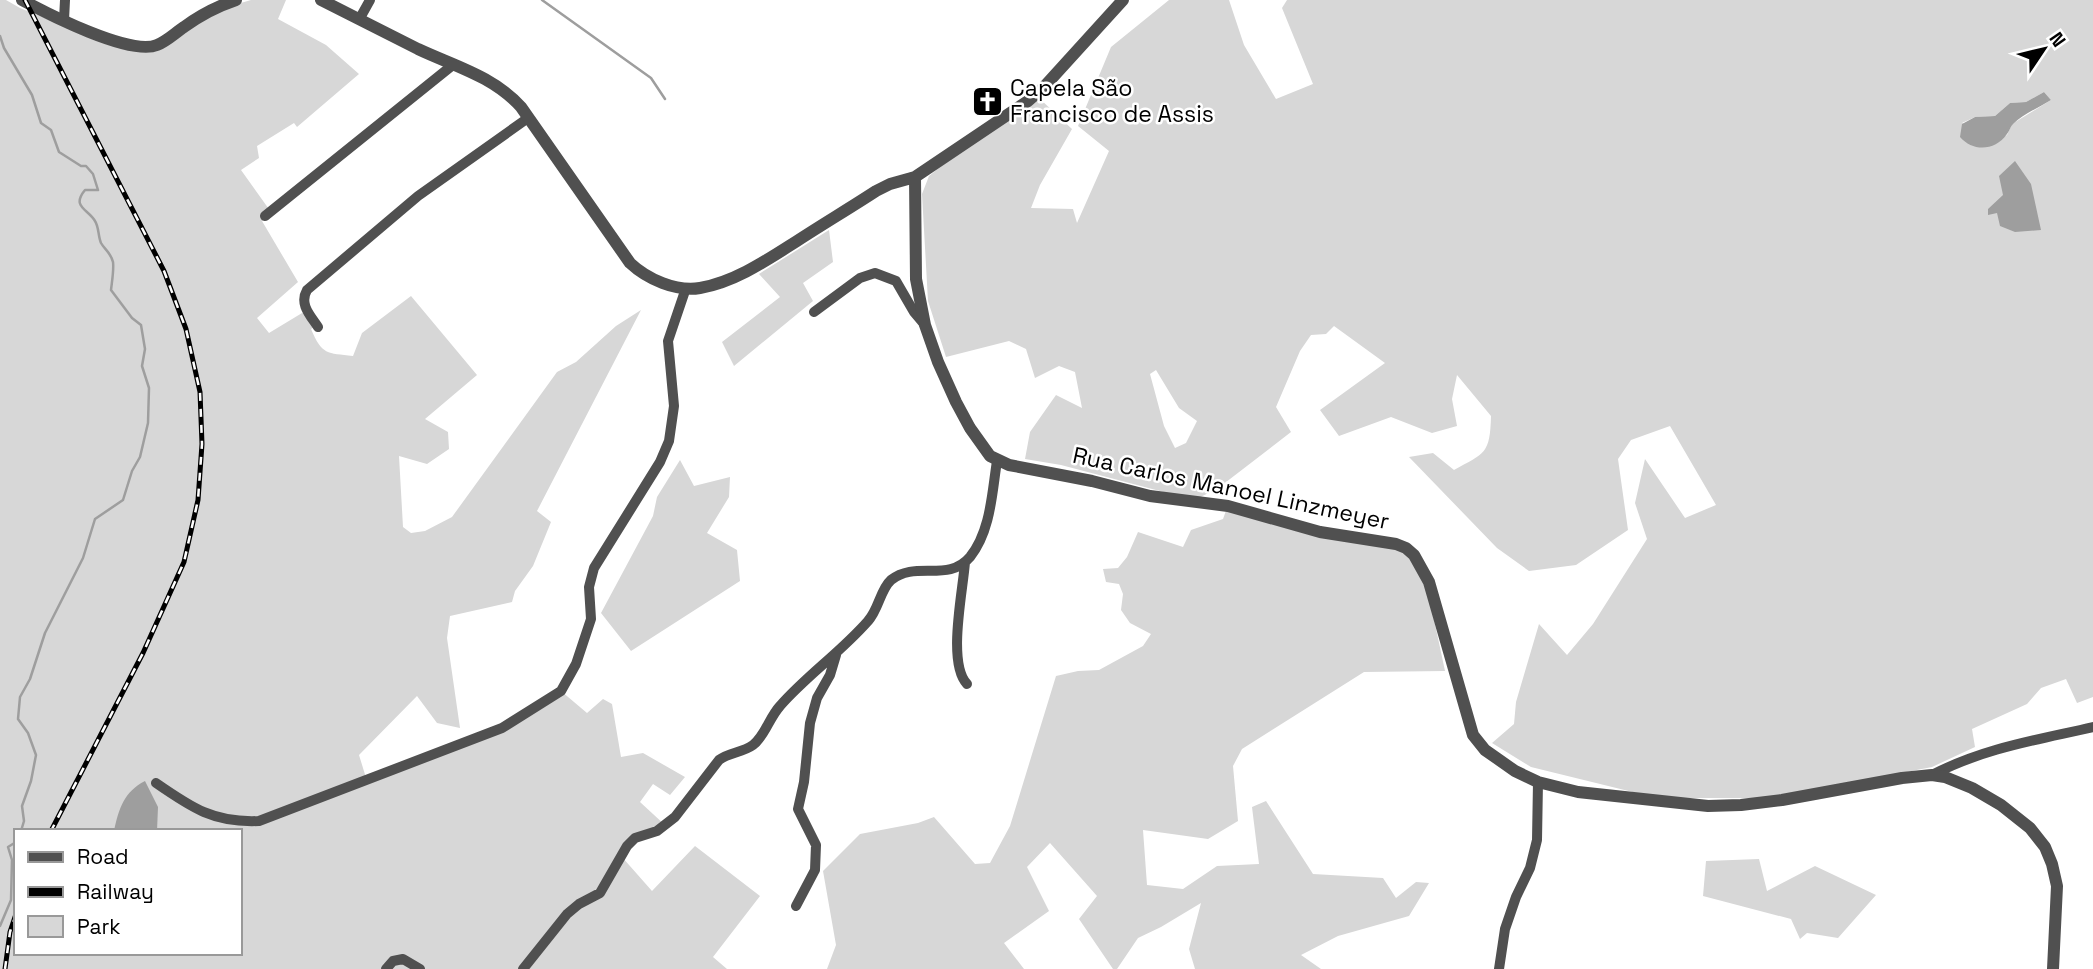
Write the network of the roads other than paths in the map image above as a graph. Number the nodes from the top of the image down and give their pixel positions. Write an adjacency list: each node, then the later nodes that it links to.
1 (22, 0): 8 (street)
2 (65, 0): 8 (street)
3 (236, 0): 8 (street)
4 (321, 0): 7 (street)
5 (370, 0): 7 (street)
6 (1123, 0): 11 (street)
7 (360, 18): 9 (street)
8 (64, 20)
9 (454, 64): 10 (street); 12 (street)
10 (528, 118): 13 (street); 16 (street)
11 (915, 177): 13 (street); 15 (street)
12 (265, 216)
13 (686, 288): 24 (street)
14 (814, 312): 15 (street)
15 (925, 326): 17 (street)
16 (318, 327)
17 (997, 461): 18 (street); 23 (street, Rua Carlos Manoel Linzmeyer)
18 (965, 562): 19 (street); 20 (street)
19 (836, 654): 25 (street); 28 (street)
20 (968, 684)
21 (2093, 727): 22 (street)
22 (1932, 775): 23 (street, Rua Carlos Manoel Linzmeyer); 30 (street, Rua Carlos Manoel Linzmeyer)
23 (1538, 782): 29 (street)
24 (156, 783)
25 (796, 906)
26 (386, 969): 27 (street)
27 (420, 969)
28 (523, 969)
29 (1499, 969)
30 (2053, 969)

